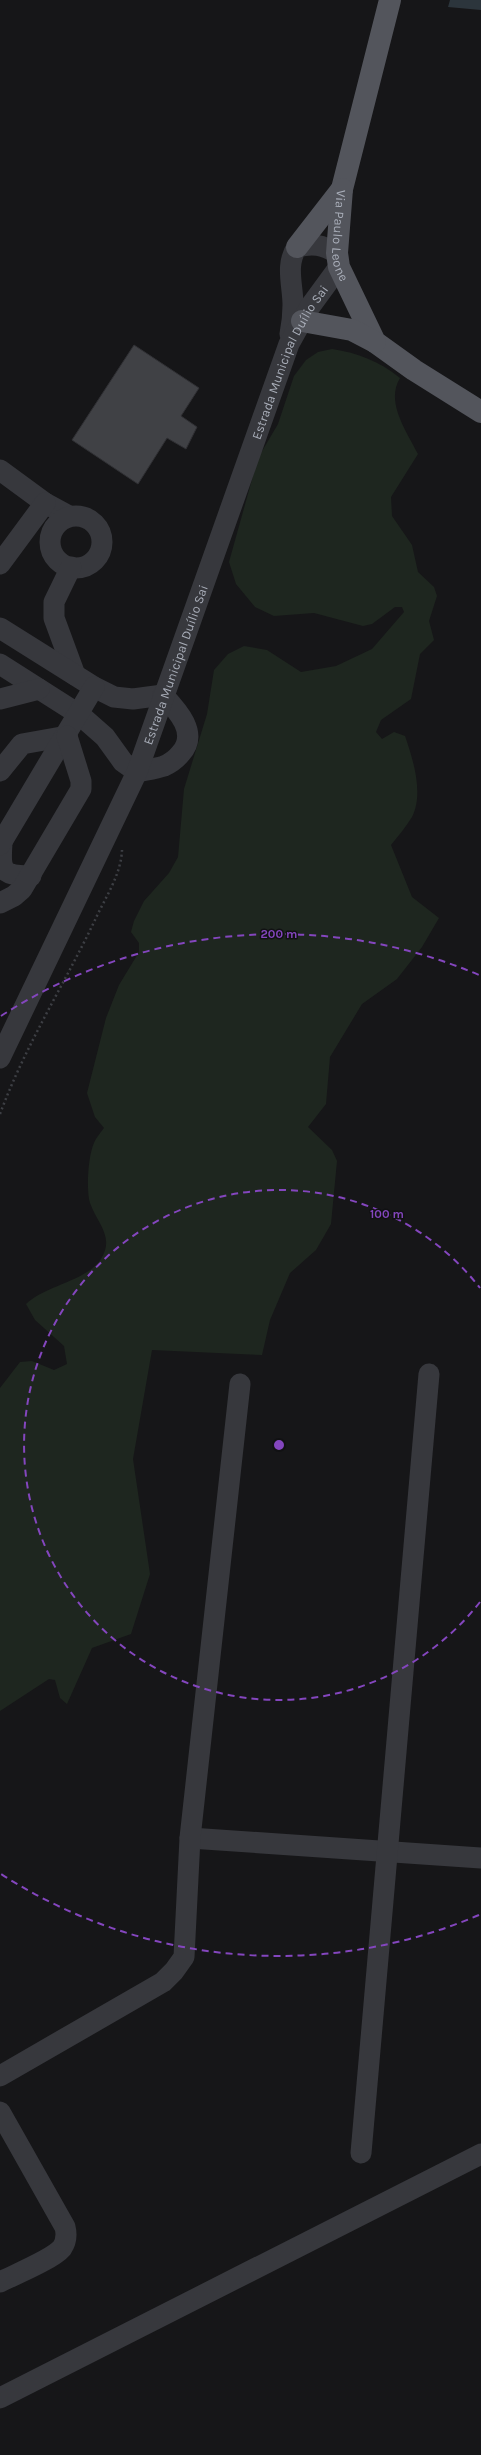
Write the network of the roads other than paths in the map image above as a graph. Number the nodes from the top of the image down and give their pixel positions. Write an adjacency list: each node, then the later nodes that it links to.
1 (390, 0): 2 (main road, Via Paulo Leone)
2 (342, 189): 3 (main road); 4 (main road, Via Paulo Leone)
3 (296, 247): 4 (street); 5 (street)
4 (338, 260): 6 (street, Estrada Municipal Duílio Sai); 8 (main road, Via Paulo Leone)
5 (292, 277): 6 (street); 9 (street)
6 (321, 289): 7 (street, Estrada Municipal Duílio Sai)
7 (302, 321): 8 (main road); 9 (street, Estrada Municipal Duílio Sai)
8 (375, 342): 10 (main road, Via Paulo Leone)
9 (288, 344): 21 (street, Estrada Municipal Duílio Sai)
10 (481, 412)
11 (0, 470): 12 (street)
12 (45, 503): 13 (street); 14 (street)
13 (68, 516): 15 (street); 15 (street)
14 (0, 564)
15 (71, 567): 18 (street)
16 (0, 628): 18 (street)
17 (0, 664): 20 (street)
18 (75, 675): 19 (street)
19 (94, 687): 21 (street); 23 (street)
20 (39, 689): 22 (street); 23 (street)
21 (163, 695): 27 (street, Estrada Municipal Duílio Sai); 27 (street)
22 (0, 699)
23 (80, 715): 24 (street); 27 (street)
24 (66, 736): 25 (street); 26 (street); 28 (street)
25 (76, 766): 28 (street); 30 (street)
26 (0, 771)
27 (137, 772): 32 (street, Estrada Municipal Duílio Sai)
28 (43, 773): 29 (street)
29 (1, 844): 30 (street)
30 (31, 876): 31 (street)
31 (0, 903)
32 (0, 1058)
33 (429, 1374): 36 (street)
34 (240, 1384): 35 (street)
35 (190, 1838): 36 (street); 38 (street)
36 (387, 1852): 37 (street); 40 (street)
37 (481, 1858)
38 (0, 2076)
39 (0, 2112): 42 (street)
40 (361, 2153)
41 (481, 2154): 43 (street)
42 (0, 2282)
43 (0, 2398)

